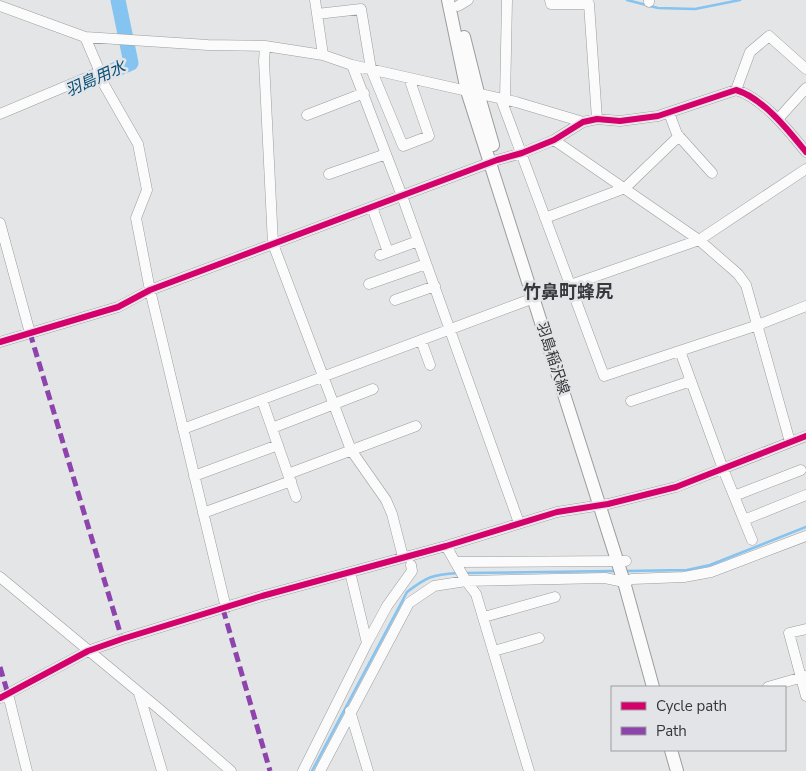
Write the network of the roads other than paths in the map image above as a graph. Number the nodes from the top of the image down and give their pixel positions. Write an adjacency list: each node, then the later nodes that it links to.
1 (315, 0): 6 (street)
2 (507, 0): 19 (street)
3 (550, 0): 23 (street)
4 (458, 1): 17 (main road, 羽島稲沢線)
5 (0, 6): 7 (street)
6 (317, 14): 9 (street); 11 (street)
7 (86, 37): 8 (street); 13 (street)
8 (265, 46): 9 (street); 42 (street)
9 (323, 55): 10 (street)
10 (352, 65): 11 (street); 18 (street)
11 (370, 69): 14 (street); 14 (street)
12 (806, 69): 16 (street)
13 (101, 75): 21 (street); 47 (street)
14 (409, 78): 17 (street)
15 (806, 88): 24 (street)
16 (736, 90): 20 (street); 24 (street)
17 (472, 92): 19 (street); 31 (main road, 羽島稲沢線)
18 (364, 93): 22 (street); 29 (street)
19 (503, 99): 25 (street); 30 (street)
20 (669, 113): 23 (street); 26 (street)
21 (0, 114)
22 (307, 115)
23 (597, 119): 25 (street)
24 (778, 119): 28 (street)
25 (583, 122): 27 (street)
26 (679, 136): 33 (street); 35 (street)
27 (554, 140): 30 (street); 35 (street)
28 (804, 146)
29 (386, 154): 34 (street); 36 (street)
30 (522, 154): 31 (street); 38 (street)
31 (493, 161): 36 (street); 48 (main road, 羽島稲沢線)
32 (806, 169): 40 (street)
33 (712, 173)
34 (328, 174)
35 (625, 188): 38 (street); 40 (street)
36 (402, 196): 37 (street); 41 (street)
37 (372, 207): 41 (street); 42 (street)
38 (545, 218): 46 (street)
39 (0, 224): 53 (street)
40 (699, 240): 46 (street); 51 (street)
41 (418, 241): 43 (street)
42 (273, 244): 47 (street); 58 (street)
43 (426, 264): 44 (street); 45 (street)
44 (368, 284)
45 (434, 286): 49 (street); 52 (street)
46 (570, 286): 48 (street); 56 (street)
47 (150, 290): 53 (street); 66 (street)
48 (538, 297): 52 (street); 78 (main road, 羽島稲沢線)
49 (395, 300)
50 (806, 306): 51 (street)
51 (758, 325): 56 (street); 68 (street)
52 (450, 329): 54 (street); 81 (street)
53 (30, 333): 55 (street)
54 (421, 340): 57 (street); 58 (street)
55 (0, 342)
56 (680, 351): 59 (street)
57 (430, 365)
58 (324, 377): 61 (street); 63 (street)
59 (691, 381): 62 (street); 71 (street)
60 (372, 389): 63 (street)
61 (262, 400): 65 (street); 66 (street)
62 (631, 402)
63 (334, 404): 65 (street); 70 (street)
64 (416, 426): 70 (street)
65 (272, 428): 69 (street)
66 (183, 429): 73 (street)
67 (806, 436): 68 (street)
68 (790, 442): 71 (street)
69 (278, 445): 73 (street); 74 (street)
70 (351, 450): 74 (street); 85 (street)
71 (723, 469): 76 (street); 78 (street)
72 (801, 470): 76 (street)
73 (194, 476): 79 (street)
74 (289, 477): 77 (street); 79 (street)
75 (806, 495): 80 (street)
76 (734, 496): 80 (street)
77 (296, 497)
78 (604, 505): 81 (street); 87 (main road, 羽島稲沢線)
79 (203, 513): 92 (street)
80 (744, 520): 83 (street)
81 (519, 523): 84 (street)
82 (806, 536): 87 (street)
83 (752, 540)
84 (446, 546): 85 (street); 89 (street)
85 (403, 557): 88 (street)
86 (412, 565): 96 (street)
87 (625, 571): 89 (street); 89 (street); 100 (main road, 羽島稲沢線); 101 (main road, 羽島稲沢線)
88 (350, 572): 92 (street); 96 (street)
89 (461, 572): 93 (street); 106 (street)
90 (0, 577): 97 (street)
91 (555, 597): 93 (street)
92 (226, 608): 97 (street)
93 (484, 617): 98 (street)
94 (806, 629): 99 (street)
95 (539, 638): 98 (street)
96 (367, 642): 112 (street)
97 (88, 651): 103 (street); 104 (street)
98 (494, 651): 115 (street)
99 (803, 677): 102 (street); 105 (street)
100 (653, 686)
101 (662, 686)
102 (772, 686)
103 (139, 692): 110 (street); 111 (street)
104 (4, 696): 109 (street)
105 (806, 696)
106 (350, 711): 113 (street); 114 (street)
107 (671, 751): 116 (main road)
108 (679, 751): 117 (main road)
109 (27, 771)
110 (162, 771)
111 (231, 771)
112 (304, 771)
113 (320, 771)
114 (368, 771)
115 (529, 771)
116 (677, 771)
117 (686, 771)

